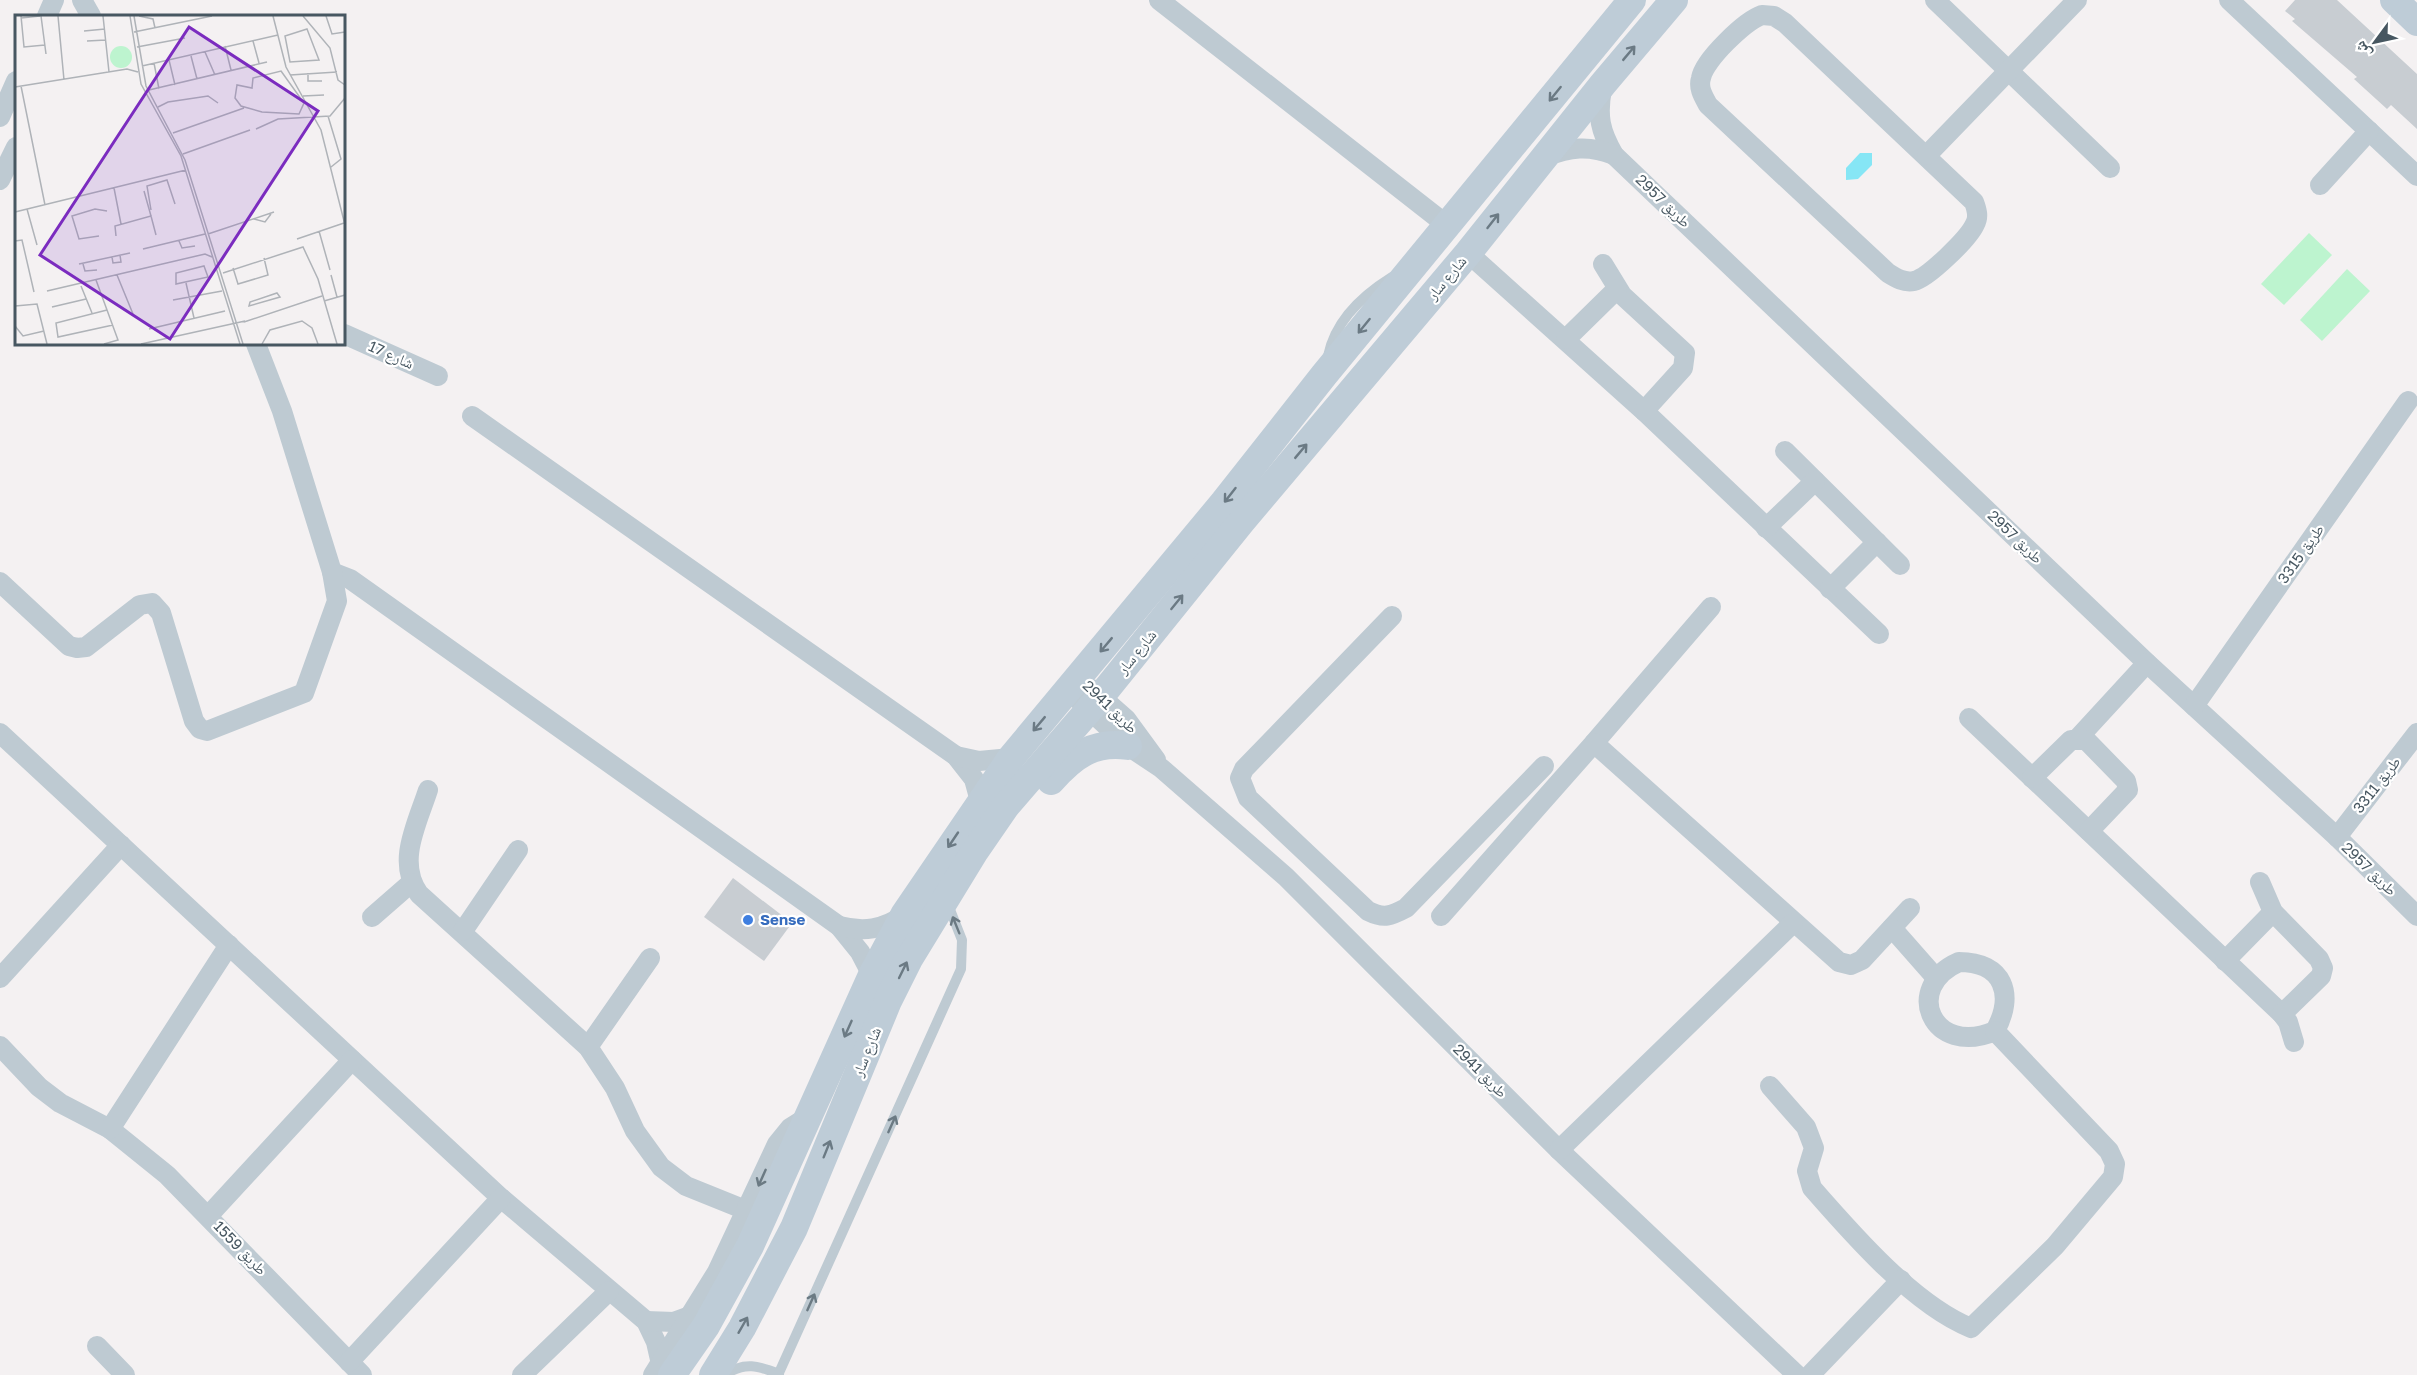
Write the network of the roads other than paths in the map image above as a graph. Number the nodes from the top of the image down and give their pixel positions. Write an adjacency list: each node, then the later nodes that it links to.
1 (54, 0): 11 (street)
2 (82, 0): 12 (street)
3 (1160, 0): 28 (street)
4 (1614, 0): 14 (street)
5 (1632, 0): 14 (street, شارع سار)
6 (1674, 0): 17 (street, شارع سار, one-way to 6)
7 (1935, 0): 15 (street)
8 (2077, 0): 15 (street)
9 (2229, 0): 19 (street)
10 (2394, 0): 13 (street)
11 (46, 15)
12 (90, 15)
13 (2417, 22)
14 (1604, 33): 28 (street, شارع سار, one-way to 28)
15 (2008, 72): 22 (street); 24 (street)
16 (15, 83): 18 (street)
17 (1603, 84): 21 (street, طريق 2957); 23 (street, شارع سار)
18 (0, 117)
19 (2369, 131): 25 (street); 27 (street)
20 (15, 149): 26 (street)
21 (1614, 155): 23 (street, طريق 2957); 50 (street, طريق 2957)
22 (1927, 155): 22 (street)
23 (1543, 158): 29 (street, شارع سار, one-way to 23)
24 (2110, 168)
25 (2417, 176)
26 (0, 180)
27 (2320, 185)
28 (1448, 226): 51 (street, شارع سار, one-way to 51)
29 (1468, 253): 33 (street); 52 (street, شارع سار, one-way to 29)
30 (1603, 264): 31 (street)
31 (1617, 289): 33 (street); 37 (street)
32 (345, 334): 35 (street, شارع 17)
33 (1566, 339): 37 (street)
34 (256, 345): 44 (street)
35 (438, 376)
36 (2414, 399): 53 (street, طريق 3315)
37 (1644, 411): 41 (street)
38 (472, 416): 60 (street)
39 (1785, 451): 40 (street)
40 (1815, 481): 41 (street); 42 (street)
41 (1766, 528): 46 (street)
42 (1877, 542): 43 (street); 46 (street)
43 (1900, 565)
44 (332, 572): 45 (street); 84 (street)
45 (0, 582)
46 (1830, 589): 49 (street)
47 (1711, 607): 58 (street)
48 (1392, 616): 72 (street)
49 (1879, 634)
50 (2147, 663): 53 (street, طريق 2957); 57 (street)
51 (1073, 683): 52 (street, طريق 2941); 61 (street, شارع سار, one-way to 61)
52 (1095, 703): 59 (street, طريق 2941); 63 (street, طريق 2941); 71 (street, شارع سار)
53 (2194, 706): 68 (street, طريق 2957)
54 (1969, 718): 64 (street)
55 (0, 733): 69 (street)
56 (2417, 733): 68 (street, طريق 3311)
57 (2078, 738): 64 (street); 67 (street)
58 (1594, 743): 80 (street); 83 (street)
59 (1128, 746): 63 (street, طريق 2941); 71 (street)
60 (956, 756): 61 (street); 66 (street)
61 (1011, 758): 66 (street, شارع سار)
62 (1544, 766): 72 (street)
63 (1161, 768): 73 (street, طريق 2941)
64 (2032, 778): 67 (street)
65 (428, 790): 75 (street)
66 (980, 801): 79 (street, شارع سار, one-way to 79)
67 (2089, 831): 89 (street)
68 (2337, 837): 81 (street, طريق 2957)
69 (121, 845): 87 (street); 91 (street)
70 (518, 850): 86 (street)
71 (975, 851): 76 (street, شارع سار)
72 (1308, 855): 73 (street)
73 (1286, 877): 102 (street, طريق 2941)
74 (2259, 882): 78 (street)
75 (411, 883): 82 (street); 86 (street)
76 (945, 897): 115 (street, شارع سار, one-way to 76); 117 (lane, one-way to 76)
77 (1910, 908): 85 (street)
78 (2273, 912): 89 (street); 93 (street)
79 (904, 915): 84 (street); 90 (street, شارع سار)
80 (1441, 916)
81 (2417, 916)
82 (372, 917)
83 (1793, 923): 85 (street); 102 (street)
84 (839, 926): 90 (street)
85 (1892, 928): 92 (street)
86 (463, 931): 97 (street)
87 (229, 945): 98 (street); 101 (street)
88 (650, 958): 97 (street)
89 (2225, 961): 93 (street)
90 (872, 975): 100 (street, شارع سار, one-way to 100)
91 (0, 978)
92 (1936, 978): 94 (street); 94 (street)
93 (2282, 1014): 95 (street)
94 (1995, 1031): 106 (street)
95 (2294, 1042)
96 (0, 1046): 101 (street, طريق 1559)
97 (588, 1047): 104 (street)
98 (352, 1060): 103 (street); 105 (street)
99 (1770, 1086): 106 (street)
100 (808, 1117): 104 (street, one-way to 104); 112 (street, شارع سار)
101 (110, 1129): 105 (street, طريق 1559)
102 (1559, 1150): 118 (street, طريق 2941)
103 (501, 1198): 107 (street); 111 (street)
104 (748, 1211): 108 (street)
105 (209, 1215): 111 (street, طريق 1559)
106 (1901, 1280): 119 (street)
107 (609, 1291): 109 (street); 114 (street)
108 (693, 1315): 109 (street); 112 (street)
109 (646, 1321): 112 (street)
110 (97, 1346): 113 (street)
111 (355, 1368)
112 (662, 1371)
113 (125, 1375)
114 (522, 1375)
115 (713, 1375)
116 (725, 1375): 117 (lane)
117 (778, 1375)
118 (1797, 1375)
119 (1810, 1375)

